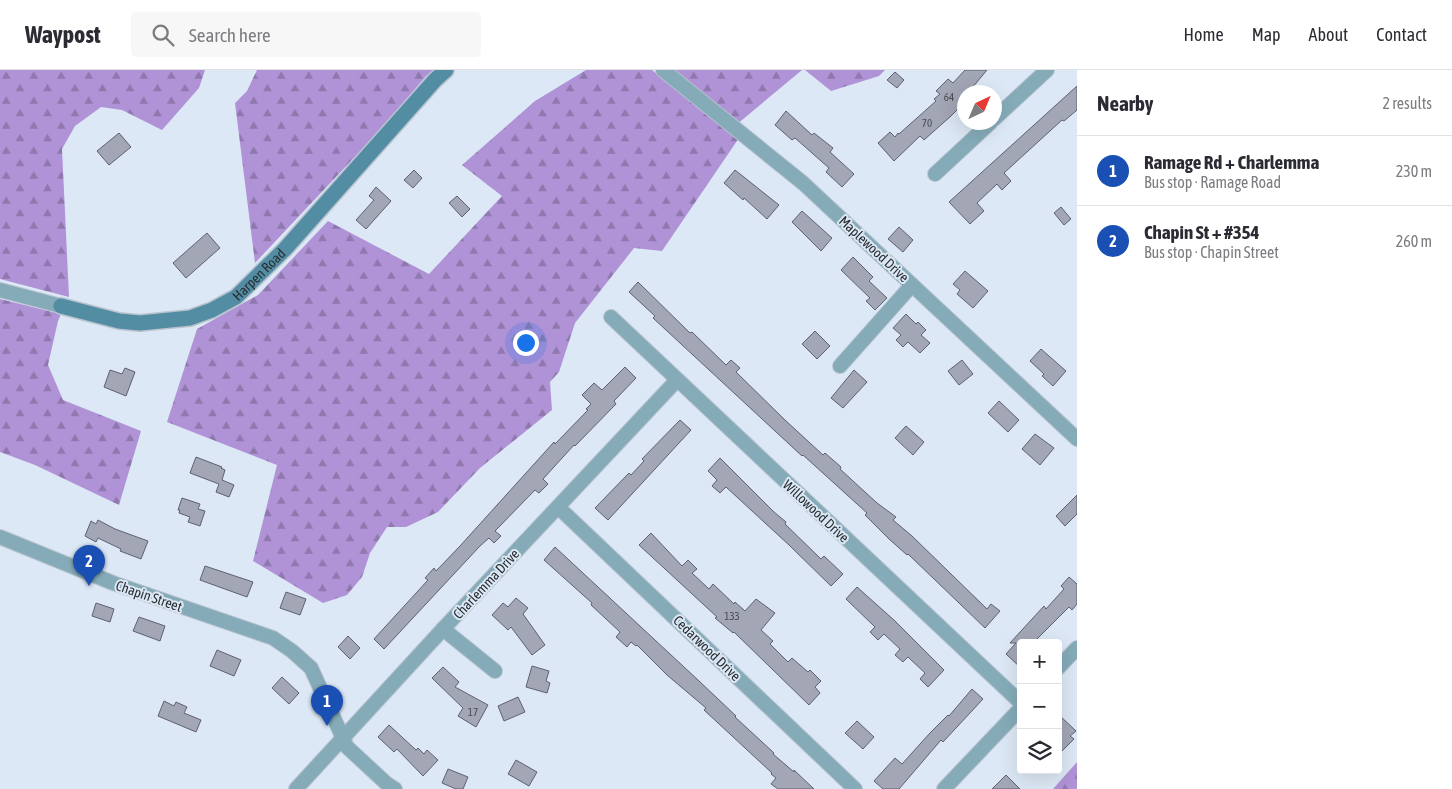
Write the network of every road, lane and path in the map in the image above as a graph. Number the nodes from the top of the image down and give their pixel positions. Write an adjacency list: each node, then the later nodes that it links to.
1 (446, 70): 9 (street, Harpen Road)
2 (663, 70): 7 (street, Maplewood Drive)
3 (1048, 70): 4 (street)
4 (1002, 112)
5 (982, 130): 6 (street)
6 (935, 174)
7 (912, 285): 11 (street); 13 (street, Maplewood Drive)
8 (0, 290): 9 (street, Harpen Road)
9 (61, 306)
10 (611, 317): 12 (street, Willowood Drive)
11 (840, 366)
12 (677, 380): 14 (street, Charlemma Drive); 20 (street, Willowood Drive)
13 (1077, 439)
14 (558, 507): 16 (street, Charlemma Drive); 25 (street, Cedarwood Drive)
15 (0, 537): 22 (street, Chapin Street)
16 (443, 629): 19 (street); 22 (street, Charlemma Drive)
17 (1077, 648): 18 (street)
18 (1062, 664)
19 (495, 671)
20 (1017, 699)
21 (1017, 712): 26 (street)
22 (342, 738): 23 (street, Charlemma Drive); 24 (street, Chapin Street)
23 (296, 789)
24 (394, 789)
25 (855, 789)
26 (944, 789)

